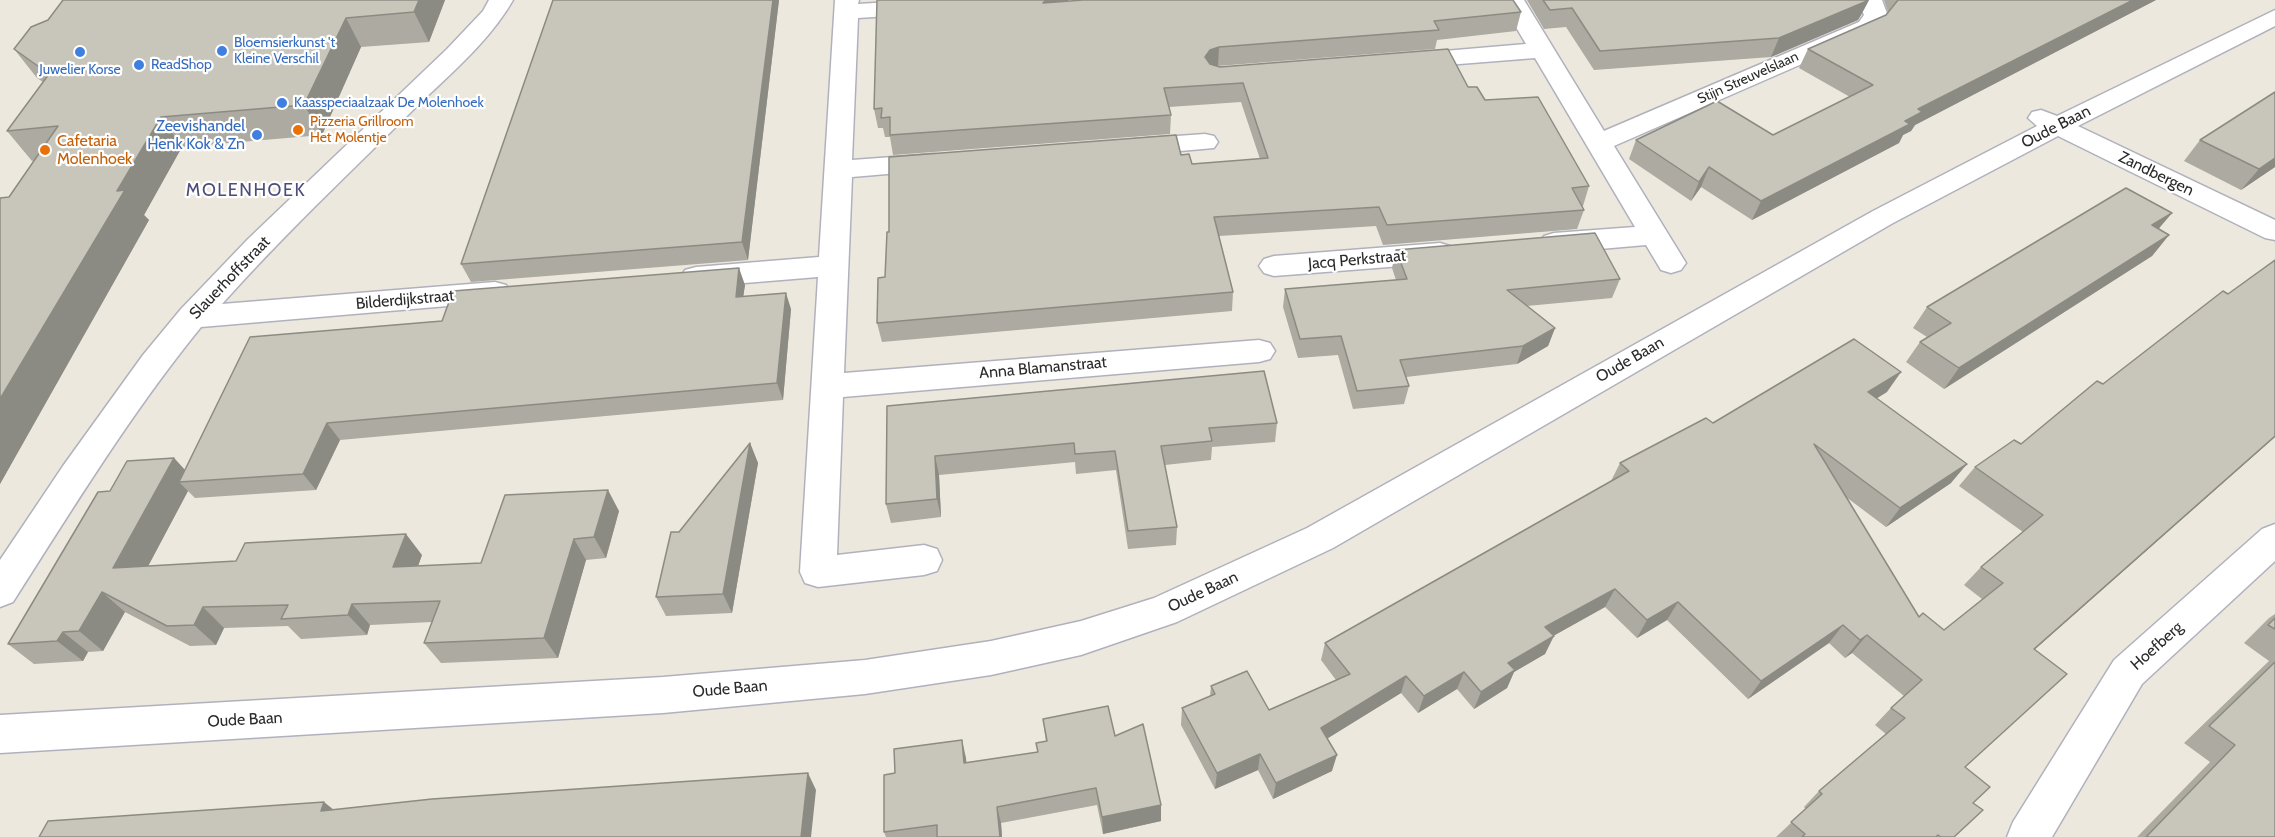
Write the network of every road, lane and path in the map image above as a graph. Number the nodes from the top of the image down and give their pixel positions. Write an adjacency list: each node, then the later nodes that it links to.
1 (501, 0): 24 (street, Slauerhoffstraat)
2 (1512, 0): 7 (street)
3 (1869, 0): 11 (street, Stijn Streuvelslaan)
4 (949, 5): 5 (street)
5 (847, 6): 14 (street)
6 (2275, 17): 9 (street, Oude Baan)
7 (1543, 51): 8 (street); 11 (street)
8 (1381, 63)
9 (2047, 121): 15 (street, Zandbergen); 30 (street, Oude Baan)
10 (1205, 142): 12 (street)
11 (1599, 143): 16 (street)
12 (1110, 149)
13 (957, 160): 14 (street)
14 (839, 169): 20 (street)
15 (2275, 231)
16 (1654, 235): 17 (street); 19 (street)
17 (1523, 246)
18 (1464, 251): 21 (street, Jacq Perkstraat)
19 (1671, 263)
20 (834, 266): 22 (street); 26 (street)
21 (1274, 266)
22 (667, 279)
23 (522, 290): 24 (street, Bilderdijkstraat)
24 (192, 317): 29 (street, Slauerhoffstraat)
25 (1259, 351): 26 (street, Anna Blamanstraat)
26 (828, 386): 28 (street)
27 (2275, 539): 31 (street, Hoefberg)
28 (924, 560)
29 (0, 591)
30 (0, 734)
31 (2028, 837)

